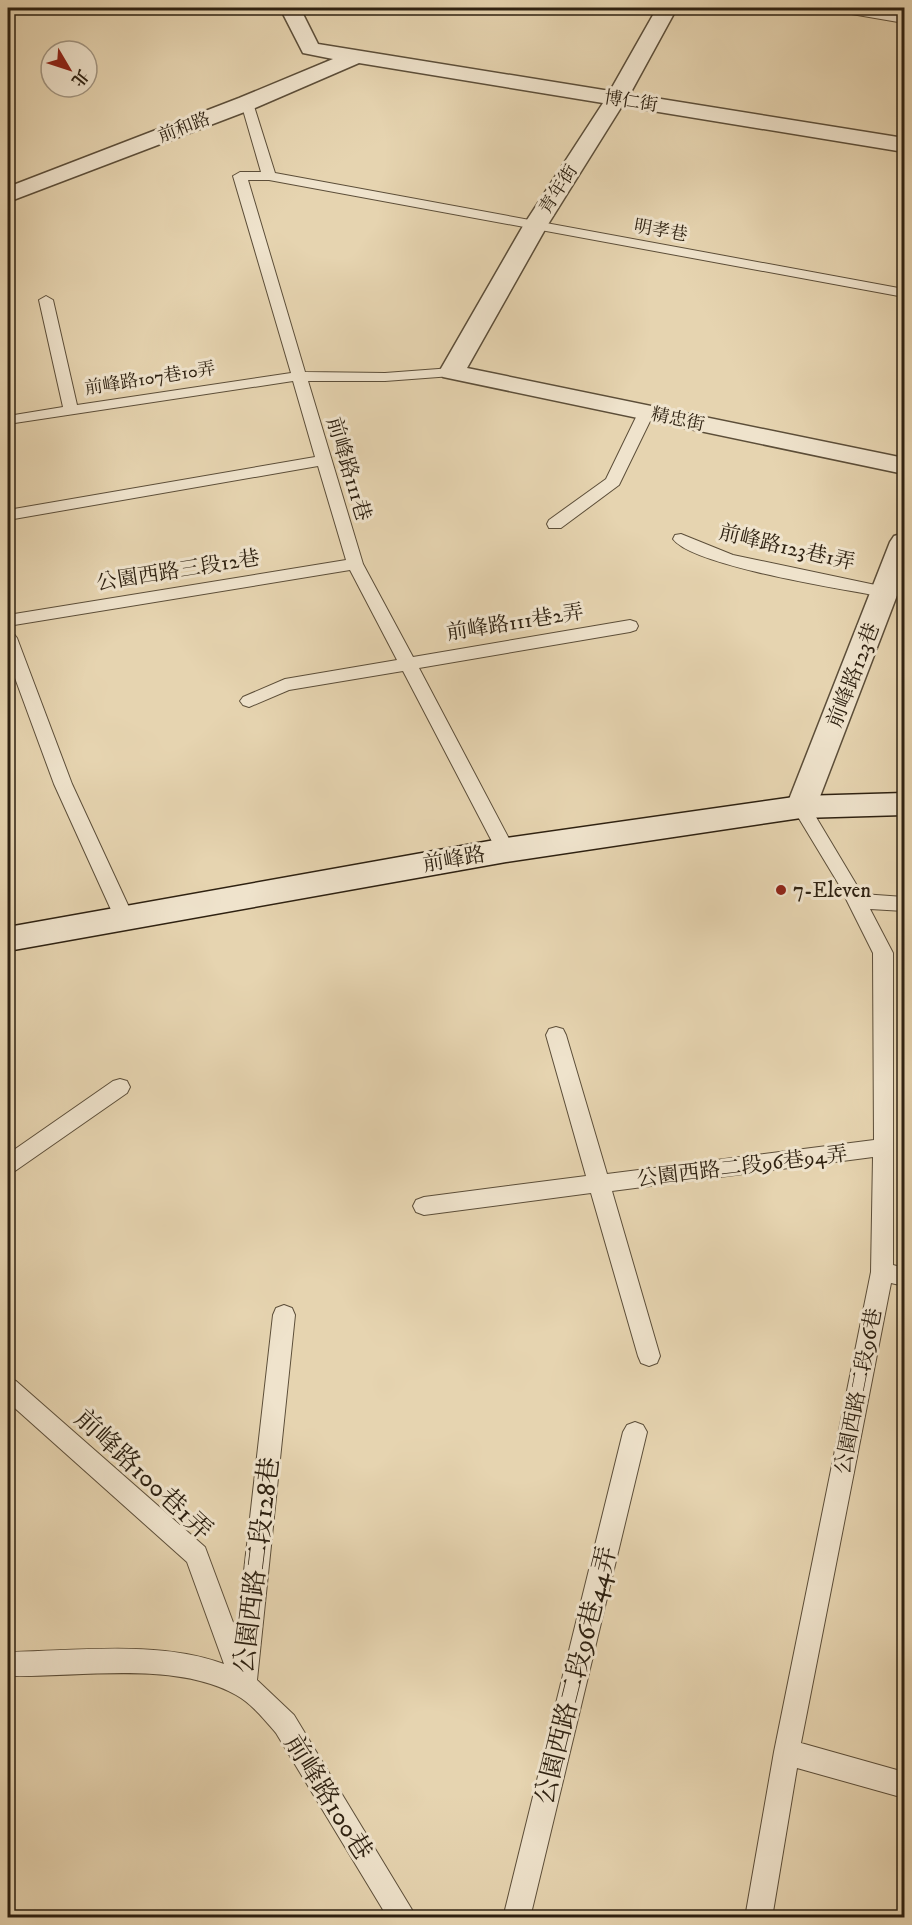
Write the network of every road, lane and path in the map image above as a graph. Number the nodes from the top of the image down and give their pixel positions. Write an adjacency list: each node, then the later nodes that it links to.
1 (290, 8): 5 (street, 博仁街)
2 (667, 8): 6 (street, 青年街)
3 (840, 8): 4 (lane)
4 (904, 19)
5 (358, 56): 6 (street, 博仁街); 7 (street, 前和路)
6 (616, 99): 8 (street, 博仁街); 11 (street, 青年街)
7 (247, 103): 9 (lane); 10 (street, 前和路)
8 (904, 145)
9 (268, 176): 11 (lane, 明孝巷); 15 (lane, 前峰路111巷)
10 (8, 195)
11 (535, 226): 12 (lane, 明孝巷); 14 (street, 青年街)
12 (904, 293)
13 (46, 300): 16 (lane)
14 (452, 372): 15 (lane, 前峰路107巷10弄); 17 (street, 精忠街)
15 (299, 376): 16 (lane, 前峰路107巷10弄); 19 (lane, 前峰路111巷)
16 (71, 410): 18 (lane, 前峰路107巷10弄)
17 (646, 413): 20 (street, 精忠街); 22 (lane)
18 (8, 420)
19 (324, 460): 21 (lane); 25 (lane, 前峰路111巷)
20 (904, 466)
21 (8, 515)
22 (555, 524)
23 (681, 539): 26 (lane, 前峰路123巷1弄)
24 (904, 542): 26 (street, 前峰路123巷)
25 (355, 564): 27 (lane, 公園西路三段12巷); 30 (lane, 前峰路111巷)
26 (885, 592): 33 (street, 前峰路123巷)
27 (8, 621)
28 (630, 626): 30 (lane, 前峰路111巷2弄)
29 (8, 638): 37 (lane)
30 (407, 663): 31 (lane, 前峰路111巷2弄); 34 (lane, 前峰路111巷)
31 (249, 701)
32 (904, 804): 33 (street, 前峰路)
33 (801, 807): 34 (street, 前峰路); 35 (lane, 公園西路二段96巷)
34 (506, 850): 37 (street, 前峰路)
35 (855, 901): 36 (lane); 41 (lane, 公園西路二段96巷)
36 (904, 904)
37 (124, 918): 38 (street, 前峰路)
38 (8, 939)
39 (556, 1035): 43 (lane)
40 (120, 1087): 42 (lane)
41 (884, 1147): 43 (lane, 公園西路二段96巷94弄); 45 (lane, 公園西路二段96巷)
42 (8, 1165)
43 (599, 1184): 44 (lane, 公園西路二段96巷94弄); 48 (lane)
44 (424, 1206)
45 (882, 1272): 46 (lane); 53 (lane, 公園西路二段96巷)
46 (904, 1277)
47 (284, 1315): 52 (lane, 公園西路二段128巷)
48 (649, 1356)
49 (8, 1388): 52 (lane, 前峰路100巷1弄)
50 (635, 1432): 56 (lane, 公園西路二段96巷44弄)
51 (8, 1664): 52 (lane, 公園西路二段128巷)
52 (244, 1686): 55 (lane, 前峰路100巷)
53 (787, 1752): 54 (lane); 57 (lane, 公園西路二段96巷)
54 (904, 1785)
55 (404, 1917)
56 (516, 1917)
57 (758, 1917)

